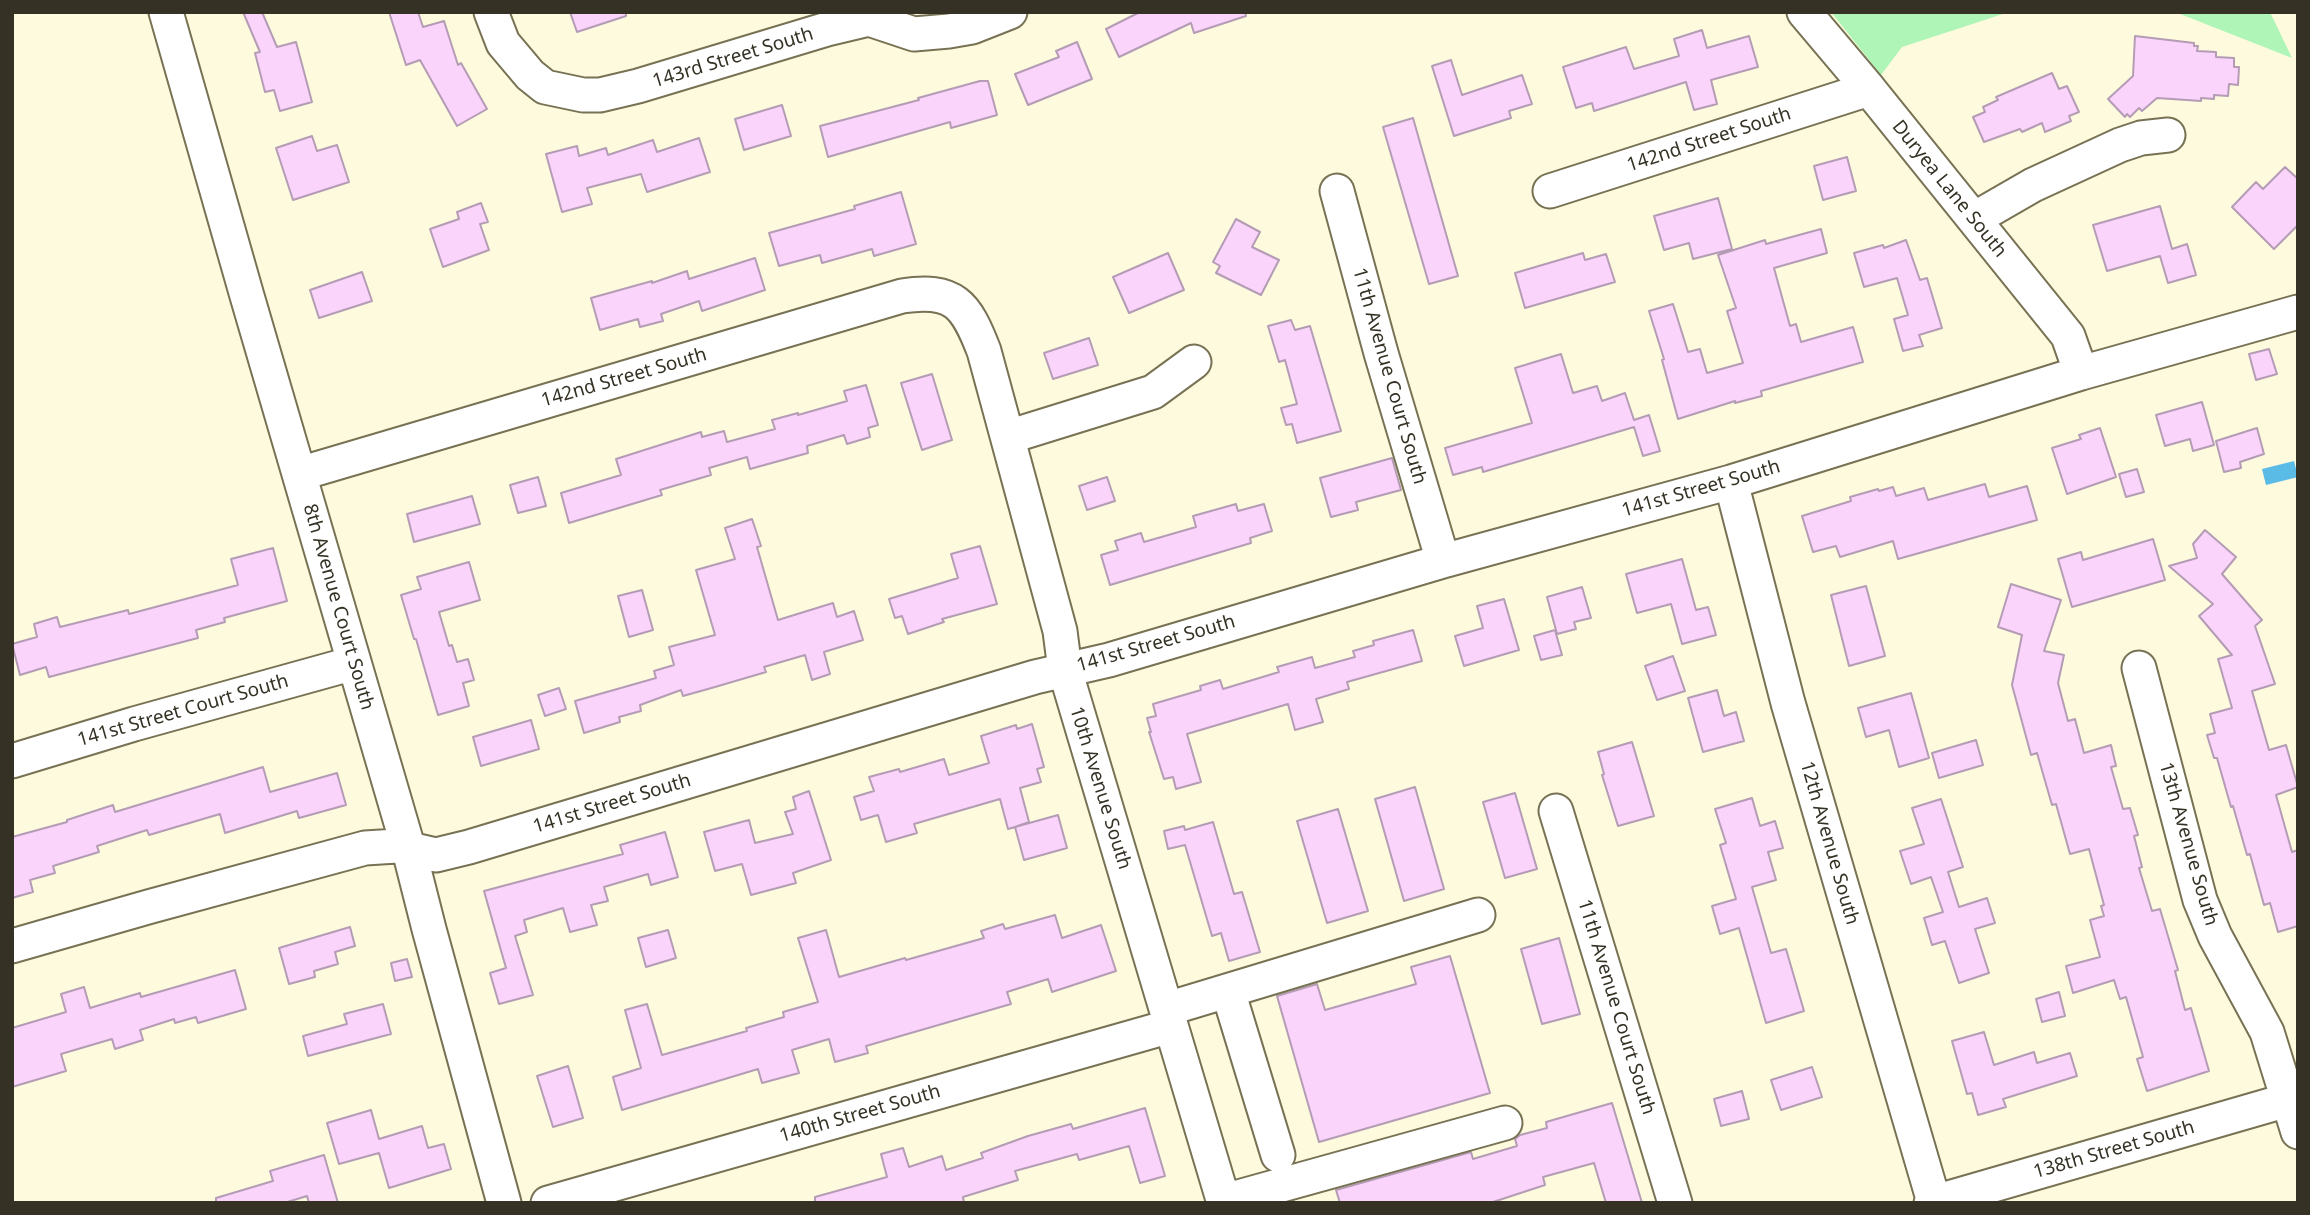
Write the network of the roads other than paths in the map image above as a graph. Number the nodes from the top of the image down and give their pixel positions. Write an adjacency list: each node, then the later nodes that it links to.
1 (166, 12): 16 (street, 8th Avenue Court South)
2 (491, 12): 5 (street, 143rd Street South)
3 (1010, 12): 5 (street, 143rd Street South)
4 (1804, 12): 6 (street, Duryea Lane South)
5 (870, 16)
6 (1868, 89): 9 (street, 142nd Street South); 10 (street, Duryea Lane South)
7 (2168, 135): 10 (street)
8 (1337, 191): 18 (street, 11th Avenue Court South)
9 (1550, 191)
10 (1974, 219): 14 (street, Duryea Lane South)
11 (949, 299): 15 (street, 10th Avenue South); 16 (street, 142nd Street South)
12 (2298, 312): 14 (street, 141st Street South)
13 (1194, 362): 15 (street)
14 (2081, 373): 17 (street, 141st Street South)
15 (1008, 437): 21 (street, 10th Avenue South)
16 (299, 474): 19 (street, 8th Avenue Court South)
17 (1731, 482): 18 (street, 141st Street South); 34 (street, 12th Avenue South)
18 (1443, 561): 21 (street, 141st Street South)
19 (354, 663): 22 (street, 141st Street Court South); 24 (street, 8th Avenue Court South)
20 (2139, 668): 29 (street, 13th Avenue South)
21 (1065, 670): 24 (street, 141st Street South); 28 (street, 10th Avenue South)
22 (12, 761)
23 (1556, 811): 37 (street, 11th Avenue Court South)
24 (409, 850): 26 (street, 141st Street South); 35 (street, 8th Avenue Court South)
25 (1478, 915): 27 (street, 140th Street South)
26 (12, 946)
27 (1228, 990): 28 (street, 140th Street South); 32 (street)
28 (1169, 1018): 33 (street, 10th Avenue South); 36 (street, 140th Street South)
29 (2293, 1098): 31 (street, 13th Avenue South); 34 (street, 138th Street South)
30 (1505, 1123): 33 (street)
31 (2298, 1132)
32 (1278, 1155)
33 (1224, 1202)
34 (1932, 1202)
35 (504, 1203)
36 (548, 1203)
37 (1675, 1203)

